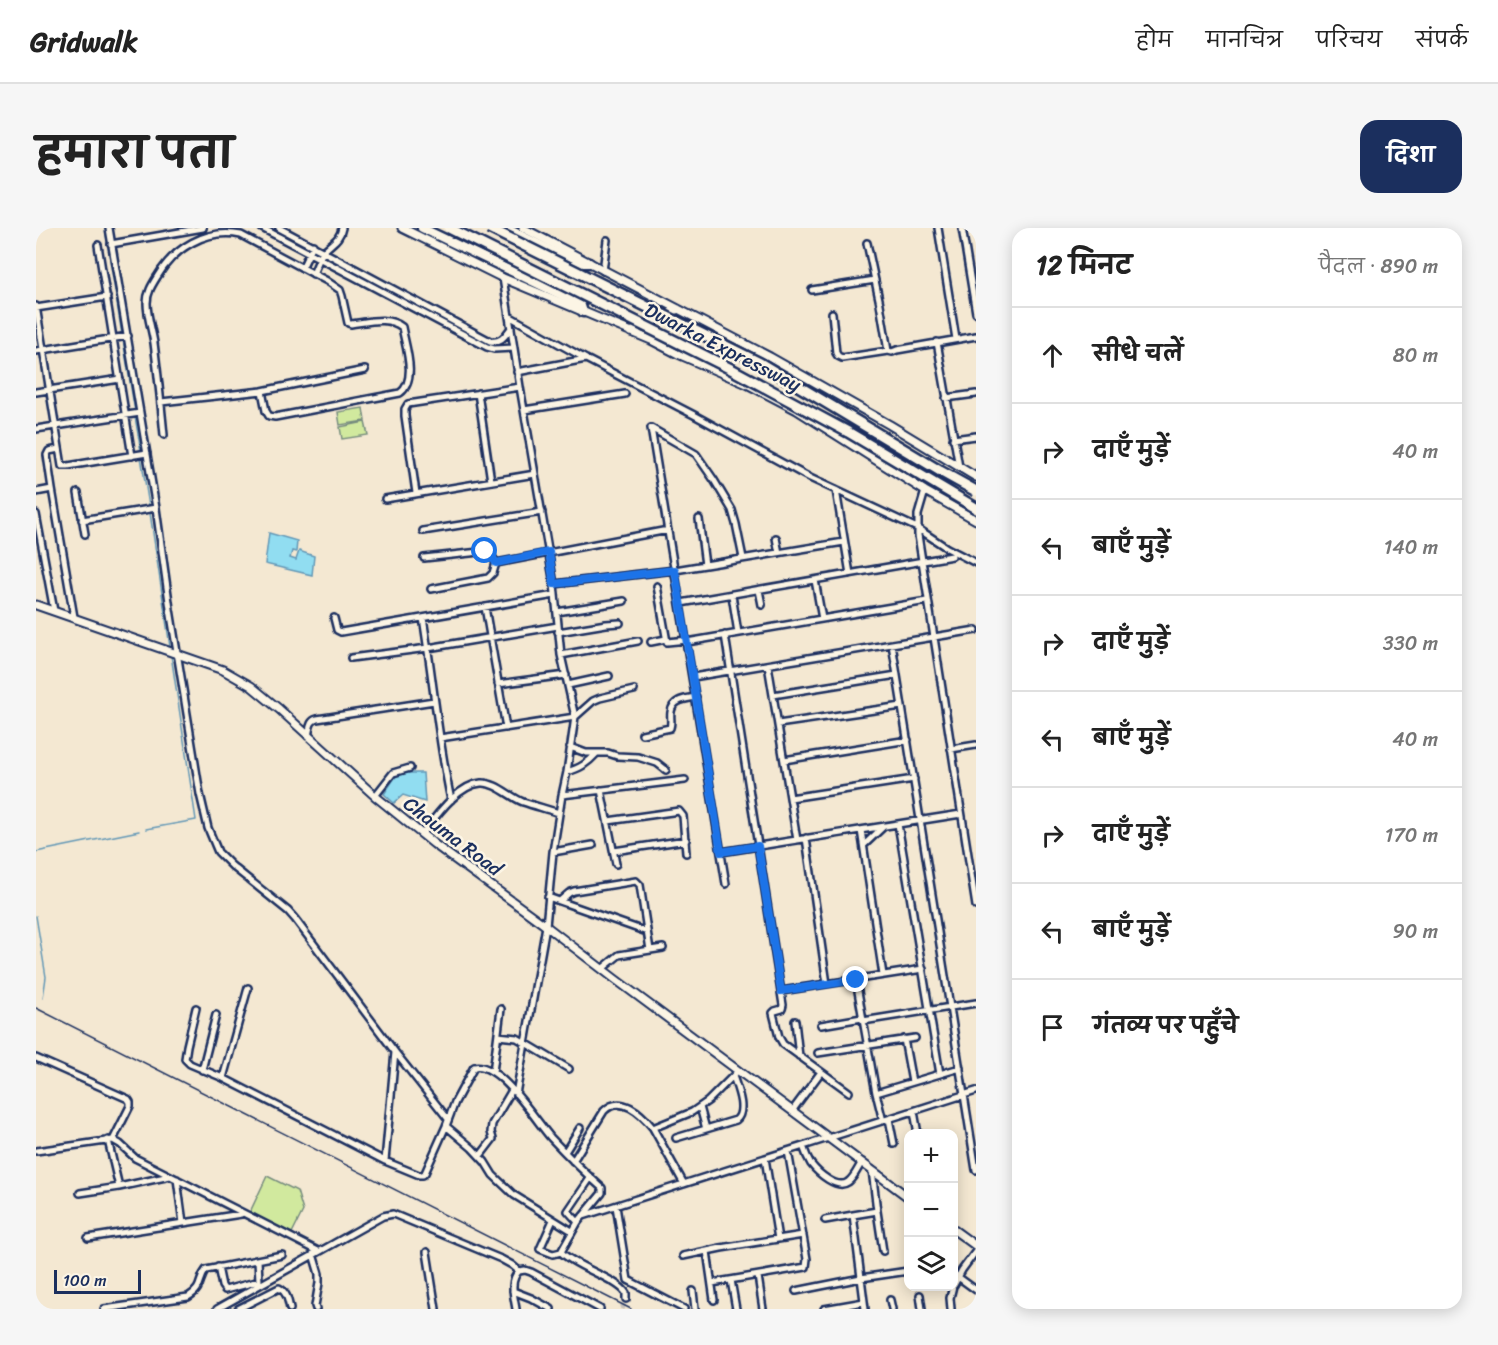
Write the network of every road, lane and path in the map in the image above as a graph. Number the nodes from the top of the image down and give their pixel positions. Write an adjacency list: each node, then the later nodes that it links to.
1 (109, 228): 17 (street)
2 (203, 228): 14 (street)
3 (262, 228): 21 (street)
4 (279, 228): 19 (street)
5 (342, 228): 20 (street)
6 (402, 228): 29 (street)
7 (422, 228): 35 (main road)
8 (448, 228): 88 (highway, Dwarka Expressway, bridge)
9 (489, 228): 82 (highway, Dwarka Expressway, bridge)
10 (506, 228): 24 (main road)
11 (523, 228): 24 (street)
12 (938, 228): 43 (street)
13 (962, 228): 25 (street)
14 (192, 229): 17 (street)
15 (608, 240): 27 (street)
16 (867, 243): 30 (street)
17 (111, 244): 42 (street)
18 (98, 245): 32 (street)
19 (313, 245): 20 (street); 21 (street)
20 (324, 251): 22 (street); 44 (street)
21 (309, 253): 22 (street); 26 (street)
22 (320, 259): 28 (street); 48 (street)
23 (976, 262): 25 (street)
24 (589, 263): 27 (street)
25 (968, 263): 37 (street)
26 (302, 268): 28 (street); 63 (street)
27 (603, 271): 34 (street)
28 (313, 274): 57 (street)
29 (503, 278): 35 (street); 38 (street)
30 (875, 279): 31 (street); 50 (street)
31 (812, 290)
32 (107, 297): 33 (street); 42 (street)
33 (36, 307): 47 (street)
34 (678, 309): 40 (street); 75 (street)
35 (582, 312): 40 (street)
36 (832, 313): 50 (street)
37 (976, 313)
38 (509, 316): 39 (street); 51 (street)
39 (510, 328): 44 (street); 46 (street)
40 (631, 332): 81 (street)
41 (976, 336): 43 (street)
42 (122, 337): 47 (street); 54 (street); 65 (street)
43 (956, 339): 45 (street)
44 (501, 340): 48 (street)
45 (937, 342): 50 (street); 62 (street)
46 (514, 348): 48 (street); 53 (street)
47 (43, 350): 49 (street); 56 (street)
48 (502, 350)
49 (36, 351)
50 (888, 351)
51 (586, 359): 53 (street); 80 (street)
52 (365, 370): 57 (street)
53 (517, 372): 55 (street)
54 (120, 379): 56 (street); 66 (street)
55 (520, 387): 59 (street); 64 (street)
56 (49, 390): 58 (street); 67 (street)
57 (262, 391): 63 (street)
58 (36, 392)
59 (478, 393): 78 (street); 85 (street)
60 (625, 394): 64 (street)
61 (976, 394): 62 (street)
62 (946, 398): 71 (street)
63 (161, 402): 69 (street)
64 (524, 410): 76 (street)
65 (140, 413): 66 (street); 73 (street)
66 (126, 415): 67 (street); 74 (street)
67 (55, 426): 68 (street); 72 (street)
68 (36, 429)
69 (164, 435)
70 (976, 436): 71 (street)
71 (954, 440): 75 (street)
72 (59, 449): 74 (street); 79 (street)
73 (147, 453): 74 (street); 87 (street)
74 (132, 456)
75 (959, 467): 77 (street)
76 (535, 474): 78 (street); 89 (street)
77 (976, 477)
78 (490, 481): 85 (street)
79 (52, 489): 83 (street); 126 (street)
80 (836, 490): 94 (street); 99 (street)
81 (925, 491): 93 (street); 94 (street)
82 (976, 491)
83 (36, 492)
84 (78, 493): 92 (street)
85 (416, 493): 86 (street)
86 (385, 499)
87 (156, 508): 92 (street); 143 (street)
88 (976, 508)
89 (542, 512): 96 (street); 100 (street)
90 (36, 514): 124 (street)
91 (699, 519): 108 (street)
92 (82, 520): 97 (street)
93 (976, 520)
94 (917, 528): 105 (street); 107 (street)
95 (668, 530): 100 (street); 104 (street); 109 (street)
96 (423, 531)
97 (85, 534)
98 (776, 538): 101 (street)
99 (844, 542): 101 (street); 110 (street)
100 (549, 552): 106 (street); 112 (street)
101 (779, 553): 104 (street)
102 (952, 556): 105 (street)
103 (424, 558): 106 (street)
104 (743, 558): 108 (street)
105 (921, 561): 110 (street); 119 (street)
106 (496, 563): 114 (street)
107 (976, 563)
108 (705, 565): 109 (street)
109 (675, 570): 112 (street); 120 (street)
110 (850, 574): 111 (street)
111 (815, 580): 115 (street); 129 (street)
112 (554, 584): 116 (street)
113 (657, 586): 137 (street)
114 (431, 589)
115 (759, 590): 117 (street); 122 (street)
116 (555, 595): 123 (street); 125 (street)
117 (732, 595): 120 (street); 133 (street)
118 (624, 601): 125 (street)
119 (927, 601): 129 (street); 136 (street)
120 (681, 603): 139 (street)
121 (36, 605): 124 (street, Chauma Road)
122 (762, 605)
123 (485, 607): 128 (street); 135 (street)
124 (54, 611): 126 (street, Chauma Road)
125 (557, 612): 131 (street)
126 (74, 617): 143 (street, Chauma Road)
127 (334, 618): 128 (street)
128 (423, 618): 142 (street)
129 (822, 619): 133 (street)
130 (620, 623): 131 (street)
131 (558, 629): 135 (street); 144 (street)
132 (976, 631): 136 (street)
133 (738, 633): 134 (street)
134 (725, 635): 139 (street); 147 (street)
135 (490, 637): 142 (street); 152 (street)
136 (933, 637): 141 (street); 168 (street)
137 (666, 639): 139 (street); 140 (street)
138 (638, 641): 144 (street)
139 (687, 641): 151 (street)
140 (651, 642)
141 (892, 644): 146 (street); 149 (street)
142 (428, 648): 145 (street); 157 (street)
143 (173, 653): 163 (street, Chauma Road); 231 (street)
144 (561, 655): 148 (street)
145 (351, 658)
146 (768, 665): 147 (street); 155 (street)
147 (730, 671): 151 (street); 193 (street)
148 (566, 675): 152 (street); 153 (street)
149 (897, 675): 155 (street); 158 (street)
150 (609, 676): 153 (street)
151 (693, 677): 156 (street)
152 (498, 684): 161 (street)
153 (568, 685): 159 (street)
154 (634, 690): 159 (street)
155 (773, 695): 160 (street)
156 (696, 697): 162 (street); 197 (street)
157 (434, 701): 163 (street); 164 (street)
158 (902, 706): 160 (street); 165 (street)
159 (575, 717): 161 (street); 167 (street)
160 (778, 724): 170 (street)
161 (506, 728): 164 (street)
162 (642, 734)
163 (308, 736): 178 (street, Chauma Road)
164 (440, 738): 180 (street)
165 (908, 740): 170 (street); 174 (street)
166 (976, 745): 168 (street)
167 (570, 747): 169 (street); 173 (street)
168 (951, 749): 182 (street)
169 (596, 754): 172 (street); 173 (street)
170 (784, 760): 179 (street)
171 (410, 768): 178 (street)
172 (666, 770)
173 (567, 772): 177 (street)
174 (914, 779): 179 (street); 183 (street)
175 (685, 780): 176 (street)
176 (602, 790): 177 (street); 184 (street)
177 (562, 795): 181 (street)
178 (375, 796): 188 (street, Chauma Road)
179 (790, 798): 191 (street)
180 (451, 800): 181 (street); 188 (street)
181 (559, 813): 196 (street)
182 (961, 814): 183 (street); 200 (street)
183 (920, 820): 185 (street); 218 (street)
184 (608, 821): 190 (street); 195 (street)
185 (898, 824): 186 (street); 211 (street)
186 (884, 826): 187 (street); 194 (street)
187 (861, 830): 189 (street); 194 (street)
188 (422, 834): 206 (street, Chauma Road)
189 (806, 838): 191 (street); 214 (street)
190 (686, 840): 195 (street); 198 (street)
191 (797, 840): 193 (street)
192 (593, 845): 196 (street)
193 (758, 846): 197 (street); 216 (street)
194 (863, 846): 212 (street)
195 (614, 851): 201 (street)
196 (553, 852): 203 (street)
197 (721, 852): 202 (street)
198 (686, 853)
199 (976, 862): 200 (street)
200 (969, 863): 205 (street)
201 (616, 864)
202 (726, 884)
203 (548, 897): 204 (street); 206 (street)
204 (561, 900): 207 (street); 207 (street)
205 (976, 906)
206 (546, 926): 210 (street, Chauma Road); 229 (street)
207 (647, 932): 209 (street)
208 (663, 948): 209 (street)
209 (650, 950): 210 (street)
210 (602, 969): 239 (street, Chauma Road)
211 (923, 969): 212 (street); 221 (street)
212 (883, 975): 213 (street)
213 (856, 980): 214 (street); 223 (street)
214 (827, 984): 216 (street)
215 (248, 988): 241 (street)
216 (781, 991): 233 (street)
217 (976, 1003): 218 (street)
218 (950, 1006): 221 (street); 234 (street)
219 (196, 1008): 236 (street)
220 (501, 1009): 226 (street)
221 (929, 1010): 223 (street); 240 (street)
222 (216, 1015): 236 (street)
223 (863, 1019): 225 (street); 230 (street)
224 (795, 1021): 233 (street)
225 (821, 1025)
226 (498, 1036): 229 (street); 237 (street)
227 (915, 1038): 228 (street)
228 (904, 1040): 230 (street); 242 (street)
229 (526, 1043): 235 (street); 244 (street)
230 (867, 1046): 233 (street); 246 (street)
231 (395, 1052): 251 (street); 268 (street)
232 (36, 1058): 260 (street)
233 (801, 1058): 238 (street)
234 (960, 1068): 240 (street); 247 (street)
235 (569, 1069)
236 (202, 1070): 241 (street)
237 (493, 1072): 244 (street); 251 (street)
238 (821, 1072): 245 (street); 249 (street)
239 (736, 1074): 248 (street); 249 (street, Chauma Road); 256 (street)
240 (940, 1074): 242 (street)
241 (222, 1078): 268 (street)
242 (912, 1082): 246 (street)
243 (976, 1091): 247 (street)
244 (514, 1092): 265 (street); 266 (street)
245 (849, 1092)
246 (876, 1093): 252 (street)
247 (964, 1095): 250 (street); 272 (street)
248 (700, 1107): 255 (street); 256 (street)
249 (792, 1111): 259 (street, Chauma Road)
250 (914, 1111): 252 (street); 257 (street)
251 (448, 1119): 253 (street)
252 (886, 1120): 259 (street); 261 (street)
253 (446, 1126): 266 (street); 268 (street)
254 (580, 1128): 265 (street)
255 (653, 1128): 269 (street); 276 (street)
256 (706, 1129): 258 (street)
257 (917, 1129)
258 (676, 1138)
259 (829, 1138): 262 (street); 270 (street, Chauma Road)
260 (110, 1140): 263 (street); 273 (street); 277 (street)
261 (894, 1144)
262 (803, 1146): 264 (street); 270 (street)
263 (36, 1151)
264 (788, 1151): 267 (street); 290 (street)
265 (565, 1152): 269 (street)
266 (480, 1156): 285 (street)
267 (765, 1158): 276 (street); 292 (street)
268 (385, 1161)
269 (573, 1161): 274 (street)
270 (862, 1162): 271 (street, Chauma Road)
271 (872, 1170): 279 (street, Chauma Road); 281 (street)
272 (976, 1170)
273 (170, 1176): 275 (street); 277 (street)
274 (591, 1177): 284 (street); 284 (street)
275 (177, 1179): 282 (street); 287 (street)
276 (684, 1184): 280 (street)
277 (119, 1187): 278 (street)
278 (80, 1193)
279 (904, 1193)
280 (616, 1206): 284 (street); 333 (street)
281 (877, 1211): 283 (street); 295 (street)
282 (243, 1214): 287 (street); 299 (street)
283 (853, 1215): 286 (street); 309 (street)
284 (580, 1219): 288 (street)
285 (554, 1220): 288 (street); 298 (street)
286 (825, 1220)
287 (183, 1223): 291 (street)
288 (572, 1231): 298 (street)
289 (958, 1233): 293 (street)
290 (803, 1235): 292 (street); 307 (street)
291 (88, 1238)
292 (778, 1239): 294 (street)
293 (976, 1246)
294 (707, 1251): 301 (street); 311 (street)
295 (883, 1251)
296 (976, 1251): 306 (street)
297 (427, 1252): 329 (street)
298 (561, 1252): 318 (street)
299 (315, 1253): 304 (street); 325 (street); 328 (street)
300 (282, 1255): 302 (street)
301 (683, 1256)
302 (258, 1260): 303 (street); 303 (street)
303 (218, 1267): 323 (street)
304 (519, 1271): 313 (street); 332 (street)
305 (904, 1272): 309 (street)
306 (958, 1273)
307 (758, 1276): 310 (street); 336 (street)
308 (958, 1276): 312 (street)
309 (861, 1278): 315 (street); 321 (street)
310 (731, 1280): 311 (street); 335 (street)
311 (712, 1283): 319 (street)
312 (976, 1290)
313 (513, 1291): 322 (street); 330 (street)
314 (693, 1291): 334 (street)
315 (796, 1291)
316 (952, 1291): 340 (street)
317 (920, 1295): 339 (street)
318 (626, 1299)
319 (714, 1300)
320 (890, 1300): 338 (street)
321 (865, 1306): 337 (street)
322 (544, 1307): 331 (street)
323 (112, 1308): 324 (street)
324 (104, 1309)
325 (217, 1309)
326 (238, 1309): 327 (street)
327 (290, 1309)
328 (316, 1309)
329 (436, 1309)
330 (516, 1309)
331 (551, 1309)
332 (600, 1309)
333 (684, 1309)
334 (695, 1309)
335 (736, 1309)
336 (763, 1309)
337 (824, 1309)
338 (892, 1309)
339 (922, 1309)
340 (951, 1309)

